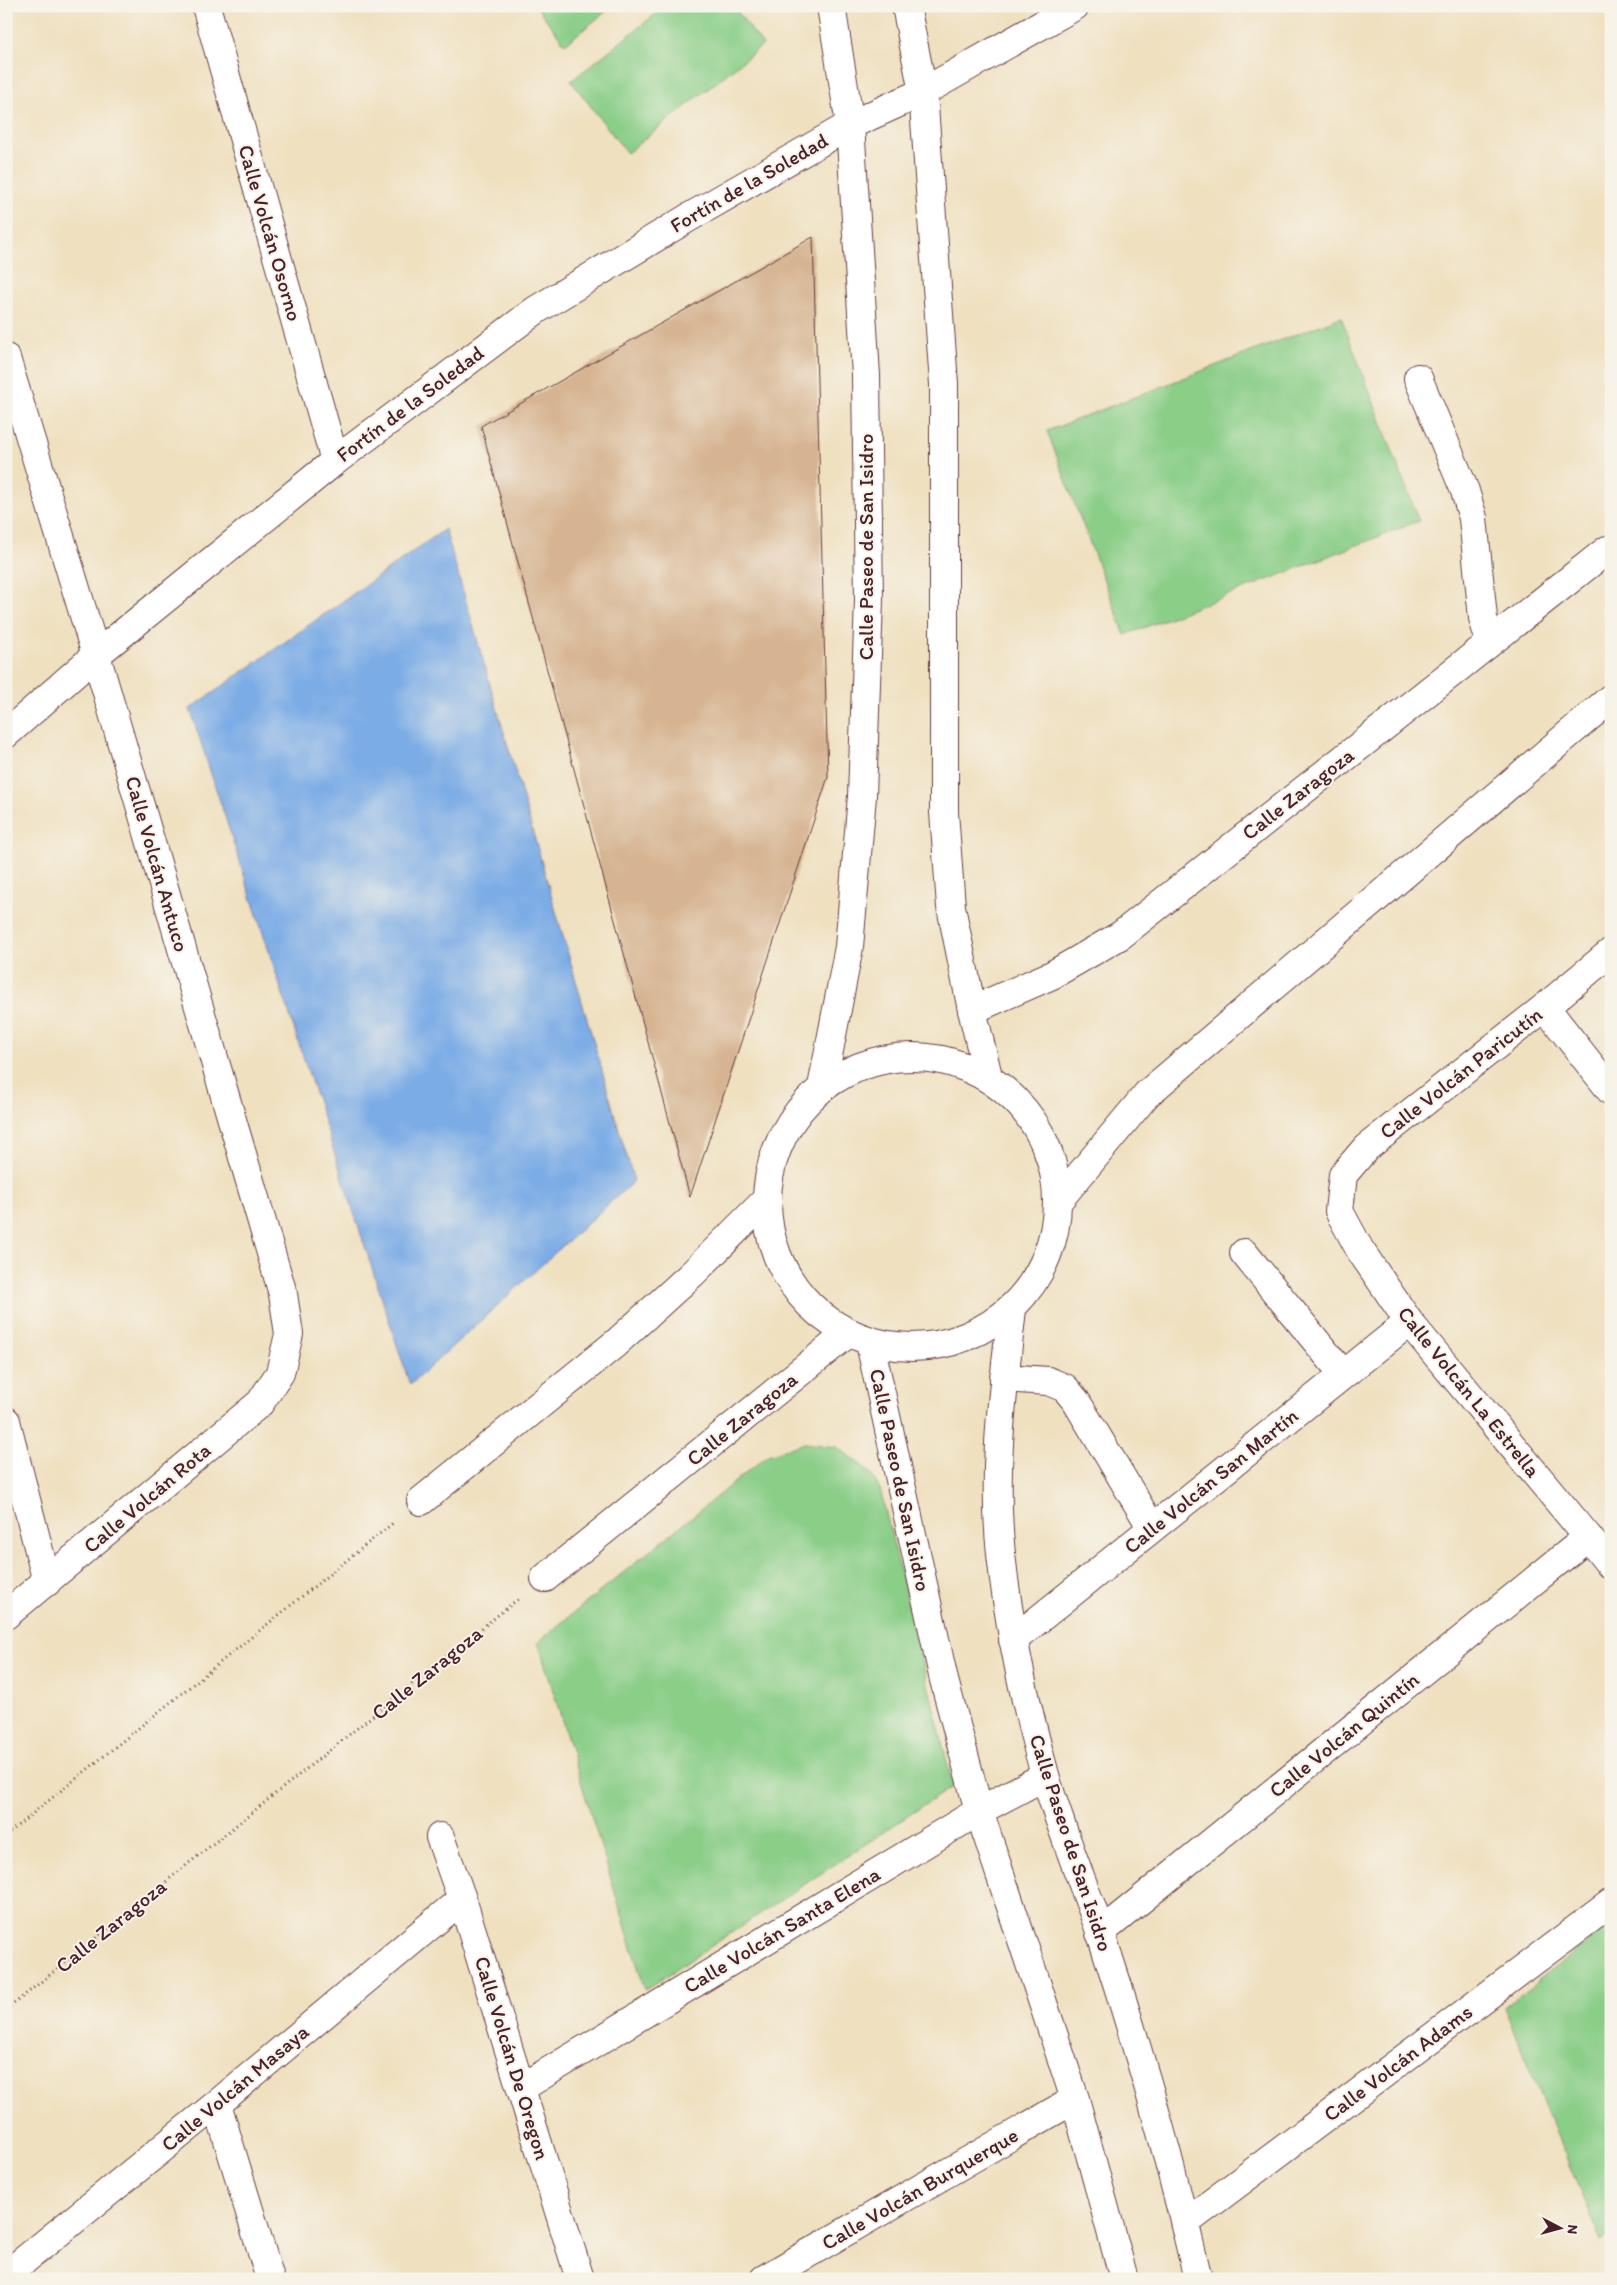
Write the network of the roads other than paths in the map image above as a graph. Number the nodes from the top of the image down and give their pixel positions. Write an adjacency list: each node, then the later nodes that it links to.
1 (206, 6): 9 (street, Calle Volcán Osorno)
2 (831, 6): 6 (street, Calle Paseo de San Isidro)
3 (906, 6): 5 (street)
4 (1074, 6): 5 (street, Fortín de la Soledad)
5 (923, 92): 6 (street, Fortín de la Soledad); 17 (street)
6 (850, 126): 9 (street, Fortín de la Soledad); 19 (street, Calle Paseo de San Isidro)
7 (6, 358): 12 (street, Calle Volcán Antuco)
8 (1418, 378): 11 (street)
9 (335, 460): 12 (street, Fortín de la Soledad)
10 (1607, 550): 11 (street, Calle Zaragoza)
11 (1490, 642): 17 (street, Calle Zaragoza)
12 (96, 655): 14 (street, Fortín de la Soledad); 28 (street, Calle Volcán Antuco)
13 (1611, 698): 22 (street)
14 (6, 734)
15 (1611, 952): 16 (street, Calle Volcán Paricutín)
16 (1545, 1007): 20 (street); 23 (street, Calle Volcán Paricutín)
17 (972, 1010): 18 (street)
18 (988, 1076): 19 (street); 22 (street)
19 (822, 1087): 21 (street)
20 (1611, 1091)
21 (766, 1201): 27 (street); 32 (street)
22 (1058, 1201): 25 (street)
23 (1339, 1210): 26 (street, Calle Volcán La Estrella)
24 (1244, 1253): 29 (street)
25 (1012, 1309): 27 (street); 30 (street, Calle Paseo de San Isidro)
26 (1409, 1322): 29 (street, Calle Volcán San Martín); 34 (street, Calle Volcán La Estrella)
27 (858, 1339): 36 (street, Calle Zaragoza); 41 (street, Calle Paseo de San Isidro)
28 (280, 1373): 37 (street, Calle Volcán Rota)
29 (1343, 1374): 33 (street, Calle Volcán San Martín)
30 (1004, 1378): 33 (street); 39 (street, Calle Paseo de San Isidro)
31 (6, 1422): 37 (street)
32 (421, 1501)
33 (1152, 1528): 39 (street, Calle Volcán San Martín)
34 (1588, 1537): 35 (street, Calle Volcán La Estrella); 45 (street, Calle Volcán Quintín)
35 (1611, 1566)
36 (545, 1578)
37 (47, 1582): 38 (street, Calle Volcán Rota)
38 (6, 1615)
39 (1013, 1640): 40 (street, Calle Paseo de San Isidro)
40 (1045, 1776): 41 (street, Calle Volcán Santa Elena); 45 (street, Calle Paseo de San Isidro)
41 (979, 1811): 46 (street, Calle Volcán Santa Elena); 47 (street, Calle Paseo de San Isidro)
42 (440, 1837): 43 (street, Calle Volcán De Oregon)
43 (462, 1899): 46 (street, Calle Volcán De Oregon); 48 (street, Calle Volcán Masaya)
44 (1611, 1903): 49 (street, Calle Volcán Adams)
45 (1100, 1933): 49 (street, Calle Paseo de San Isidro)
46 (521, 2088): 52 (street, Calle Volcán De Oregon)
47 (1075, 2099): 53 (street, Calle Volcán Burquerque); 54 (street, Calle Paseo de San Isidro)
48 (217, 2104): 50 (street, Calle Volcán Masaya); 51 (street)
49 (1185, 2223): 55 (street, Calle Paseo de San Isidro)
50 (6, 2275)
51 (270, 2279)
52 (580, 2279)
53 (764, 2279)
54 (1124, 2279)
55 (1198, 2279)

